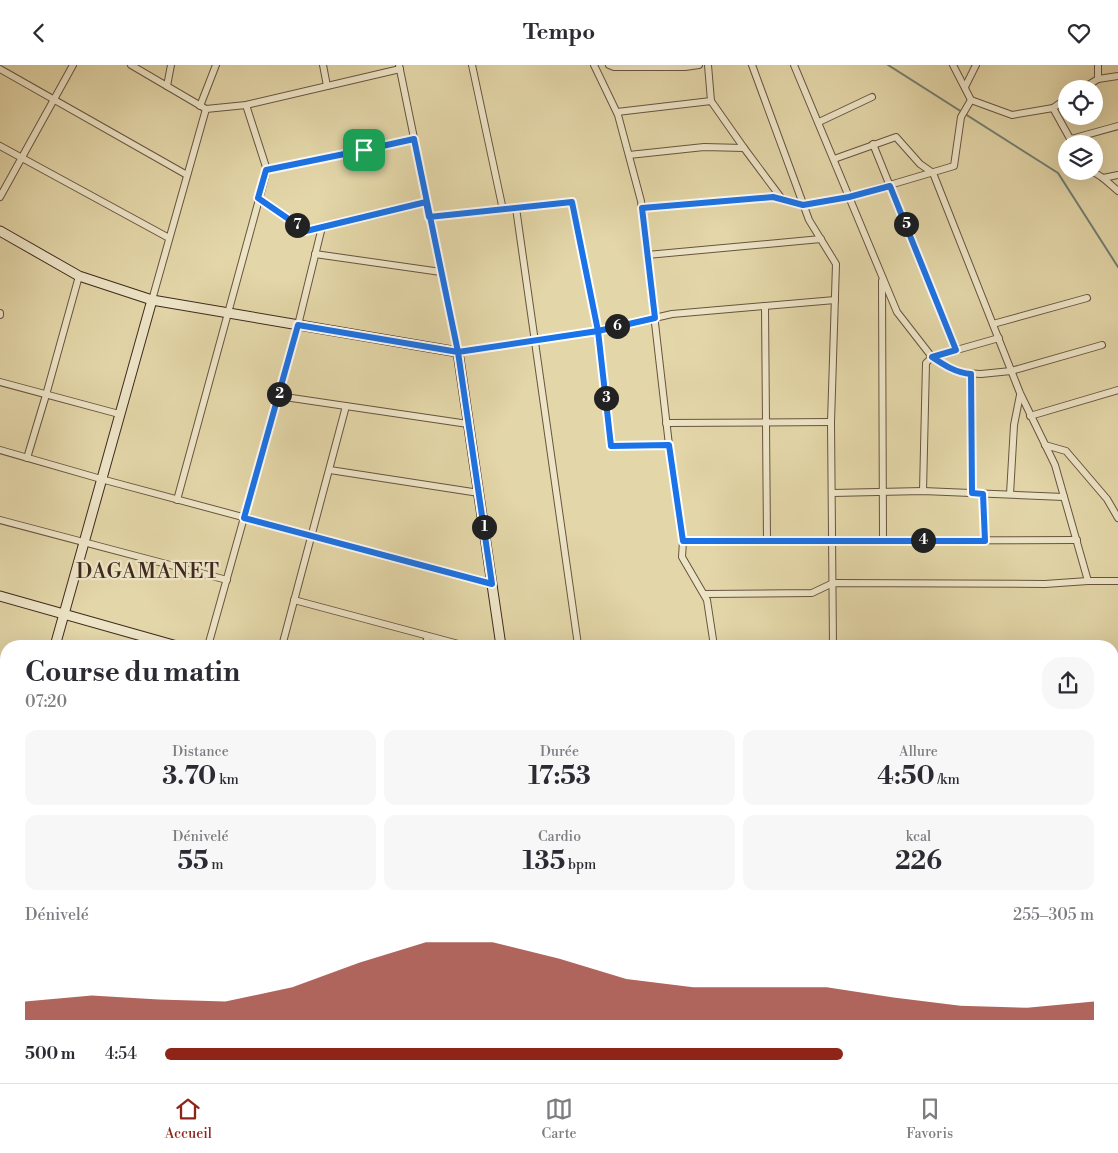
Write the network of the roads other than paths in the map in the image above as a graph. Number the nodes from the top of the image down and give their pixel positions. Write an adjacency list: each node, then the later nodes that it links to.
1 (74, 65): 24 (street)
2 (131, 65): 20 (street)
3 (171, 65): 20 (street)
4 (216, 65): 29 (street)
5 (323, 65): 21 (street)
6 (472, 65): 58 (street)
7 (594, 65): 31 (street)
8 (609, 65): 9 (street)
9 (700, 65)
10 (708, 65): 26 (street)
11 (752, 65): 55 (street)
12 (794, 65): 32 (street)
13 (953, 65): 22 (street)
14 (976, 65): 22 (street)
15 (1098, 65): 19 (street)
16 (399, 67): 21 (street); 36 (street)
17 (0, 69): 24 (street)
18 (1118, 76): 19 (street)
19 (1098, 79)
20 (167, 86): 29 (street)
21 (328, 86): 27 (street)
22 (965, 87): 25 (street)
23 (872, 97): 32 (street)
24 (54, 99): 41 (street); 45 (street)
25 (971, 100): 30 (street); 44 (street)
26 (711, 101): 31 (street); 39 (street)
27 (246, 105): 29 (street); 43 (street)
28 (1058, 105): 30 (street)
29 (203, 108): 45 (street)
30 (1053, 108): 34 (street)
31 (617, 112): 40 (street)
32 (819, 122): 42 (street)
33 (1118, 126): 35 (street)
34 (1069, 135)
35 (1090, 135)
36 (414, 139): 43 (street); 54 (street)
37 (873, 144): 42 (street); 44 (street); 48 (street)
38 (0, 146): 41 (street)
39 (744, 148): 40 (street); 53 (street)
40 (629, 155): 57 (street)
41 (21, 159): 50 (street); 62 (street)
42 (834, 159): 51 (street)
43 (266, 170): 52 (street)
44 (933, 173): 48 (street); 75 (street)
45 (187, 175): 62 (street)
46 (1118, 175): 47 (street)
47 (1103, 178): 49 (street)
48 (890, 186): 51 (street); 81 (street)
49 (1118, 191)
50 (0, 197)
51 (849, 197): 55 (street); 68 (street)
52 (258, 198): 60 (street); 73 (street)
53 (782, 199): 55 (street); 57 (street)
54 (426, 202): 59 (street); 60 (street)
55 (803, 205): 63 (street)
56 (516, 208): 58 (street); 77 (street); 79 (street)
57 (642, 208): 65 (street)
58 (503, 209): 59 (street)
59 (429, 217): 66 (street)
60 (322, 227): 64 (street)
61 (0, 231): 67 (street)
62 (169, 238): 70 (street)
63 (820, 239): 65 (street); 71 (street)
64 (315, 255): 66 (street); 76 (street)
65 (647, 255): 74 (street)
66 (441, 272): 82 (street)
67 (79, 276): 70 (street); 89 (street)
68 (882, 279): 83 (street); 104 (street)
69 (1087, 298): 75 (street)
70 (152, 300): 73 (street); 92 (street)
71 (835, 300): 72 (street); 94 (street)
72 (765, 306): 74 (street); 96 (street)
73 (228, 313): 76 (street); 112 (street)
74 (655, 318): 77 (street); 95 (street)
75 (993, 324): 78 (street)
76 (298, 325): 82 (street); 90 (street)
77 (598, 331): 79 (street); 98 (street)
78 (999, 338): 81 (street); 84 (street)
79 (535, 340): 82 (street); 141 (street)
80 (1102, 345): 84 (street)
81 (956, 350): 83 (street)
82 (458, 352): 97 (street)
83 (932, 357): 85 (street); 105 (street)
84 (1011, 371): 85 (street); 88 (street)
85 (971, 374): 108 (street)
86 (0, 382): 89 (street)
87 (1118, 390): 93 (street)
88 (1020, 393): 93 (street); 110 (street)
89 (46, 395): 92 (street); 101 (street)
90 (278, 396): 91 (street); 113 (street)
91 (346, 406): 97 (street); 102 (street)
92 (119, 414): 103 (street)
93 (1030, 416): 99 (street)
94 (831, 422): 96 (street); 107 (street)
95 (666, 423): 96 (street); 98 (street)
96 (766, 423): 120 (street)
97 (468, 424): 106 (street)
98 (669, 445): 119 (street)
99 (1045, 445): 111 (street); 114 (street)
100 (0, 451): 101 (street)
101 (27, 458): 103 (street)
102 (330, 470): 106 (street); 116 (street)
103 (101, 479): 112 (street); 123 (street)
104 (883, 491): 105 (street); 107 (street); 117 (street)
105 (923, 491): 108 (street)
106 (479, 493): 128 (street)
107 (832, 493): 121 (street)
108 (972, 493): 109 (street)
109 (983, 494): 110 (street); 122 (street)
110 (1010, 494): 111 (street)
111 (1064, 497): 118 (street)
112 (177, 500): 113 (street)
113 (244, 518): 116 (street); 124 (street)
114 (1118, 518)
115 (0, 519): 123 (street)
116 (312, 536): 128 (street); 131 (street)
117 (883, 540): 121 (street); 122 (street)
118 (1077, 540): 122 (street); 125 (street)
119 (683, 541): 120 (street); 129 (street)
120 (767, 541): 121 (street)
121 (833, 541): 127 (street)
122 (985, 541)
123 (83, 543): 124 (street); 132 (street)
124 (227, 581): 136 (street)
125 (1088, 581): 126 (street); 127 (street)
126 (1118, 581)
127 (833, 583): 129 (street); 143 (street)
128 (492, 584): 140 (street)
129 (704, 594): 142 (street)
130 (0, 597): 132 (street)
131 (294, 600): 133 (street); 137 (street)
132 (63, 614): 134 (street); 135 (street)
133 (428, 636): 138 (street); 139 (street)
134 (56, 640)
135 (146, 640)
136 (210, 640)
137 (284, 640)
138 (427, 640)
139 (443, 640)
140 (500, 640)
141 (577, 640)
142 (713, 640)
143 (833, 640)

